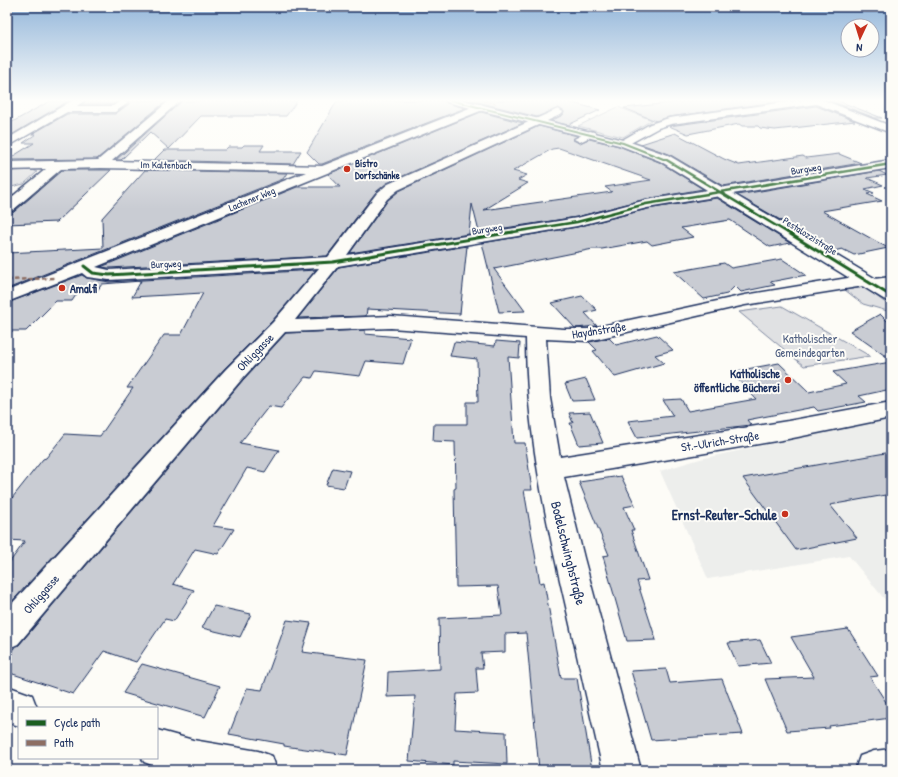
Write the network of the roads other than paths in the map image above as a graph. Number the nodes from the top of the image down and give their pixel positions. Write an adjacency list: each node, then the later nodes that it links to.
1 (20, 136): 8 (street)
2 (134, 136): 10 (street)
3 (408, 136): 14 (street, Lachener Weg)
4 (505, 136): 17 (street, Ohliggasse)
5 (583, 136): 9 (street, Pestalozzistraße)
6 (639, 136): 9 (street)
7 (651, 138): 9 (street)
8 (7, 144)
9 (627, 144): 15 (street, Pestalozzistraße)
10 (101, 164): 12 (street, Im Kaltenbach); 14 (street, Im Kaltenbach)
11 (891, 164): 15 (street, Burgweg)
12 (58, 165): 13 (street, Im Kaltenbach); 16 (street)
13 (7, 166)
14 (324, 170): 18 (street, Lachener Weg)
15 (720, 191): 17 (street, Burgweg); 21 (street, Pestalozzistraße)
16 (8, 205)
17 (332, 262): 18 (street, Burgweg); 25 (street, Ohliggasse)
18 (84, 266): 19 (street, Lachener Weg)
19 (55, 278): 20 (street); 24 (street, Lachener Weg)
20 (7, 280)
21 (869, 282): 22 (street, Haydnstraße); 23 (street, Pestalozzistraße); 26 (street, Haydnstraße)
22 (891, 282)
23 (891, 296)
24 (7, 297)
25 (280, 326): 26 (street, Haydnstraße); 29 (street, Ohliggasse)
26 (536, 333): 28 (street, Bodelschwinghstraße)
27 (891, 410): 28 (street, St.-Ulrich-Straße)
28 (549, 469): 35 (street, Bodelschwinghstraße)
29 (7, 634)
30 (7, 704): 31 (street)
31 (18, 708)
32 (158, 749): 34 (street)
33 (891, 768): 36 (street)
34 (258, 770)
35 (622, 770)
36 (874, 770)

